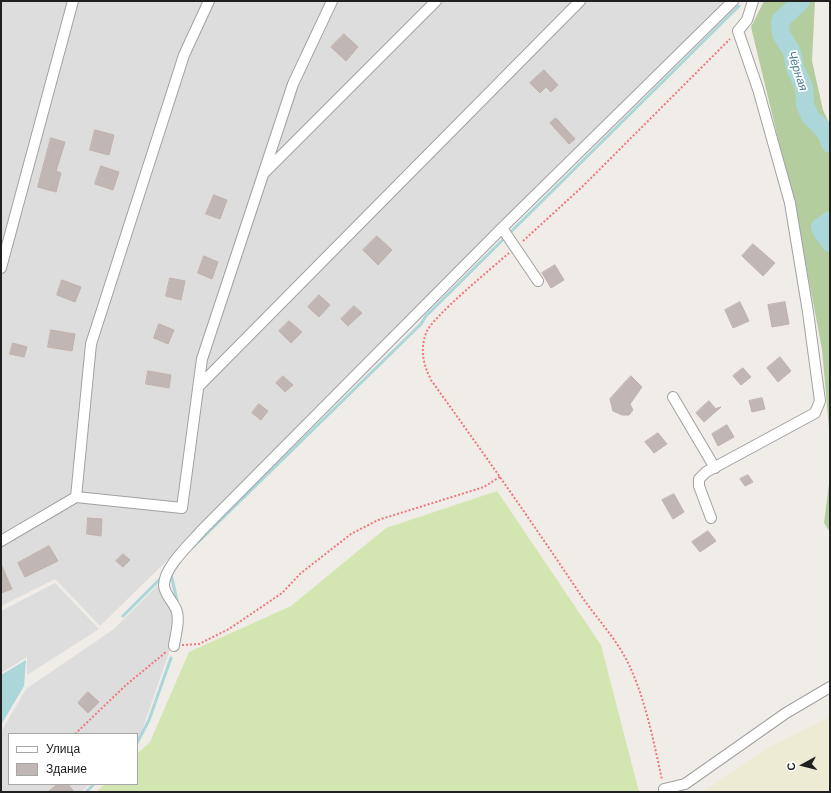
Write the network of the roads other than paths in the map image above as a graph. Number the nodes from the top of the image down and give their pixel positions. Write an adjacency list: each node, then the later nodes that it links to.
1 (73, 1): 10 (street)
2 (209, 1): 15 (street)
3 (332, 1): 8 (street)
4 (436, 1): 8 (street)
5 (580, 1): 12 (street)
6 (733, 1): 9 (street)
7 (753, 1): 14 (street)
8 (262, 175): 12 (street)
9 (502, 228): 11 (street); 18 (street)
10 (1, 268)
11 (538, 281)
12 (198, 386): 15 (street)
13 (673, 397): 14 (street)
14 (715, 468): 16 (street)
15 (76, 497): 17 (street)
16 (711, 518)
17 (1, 541)
18 (174, 646)
19 (830, 687): 20 (street)
20 (664, 791)

